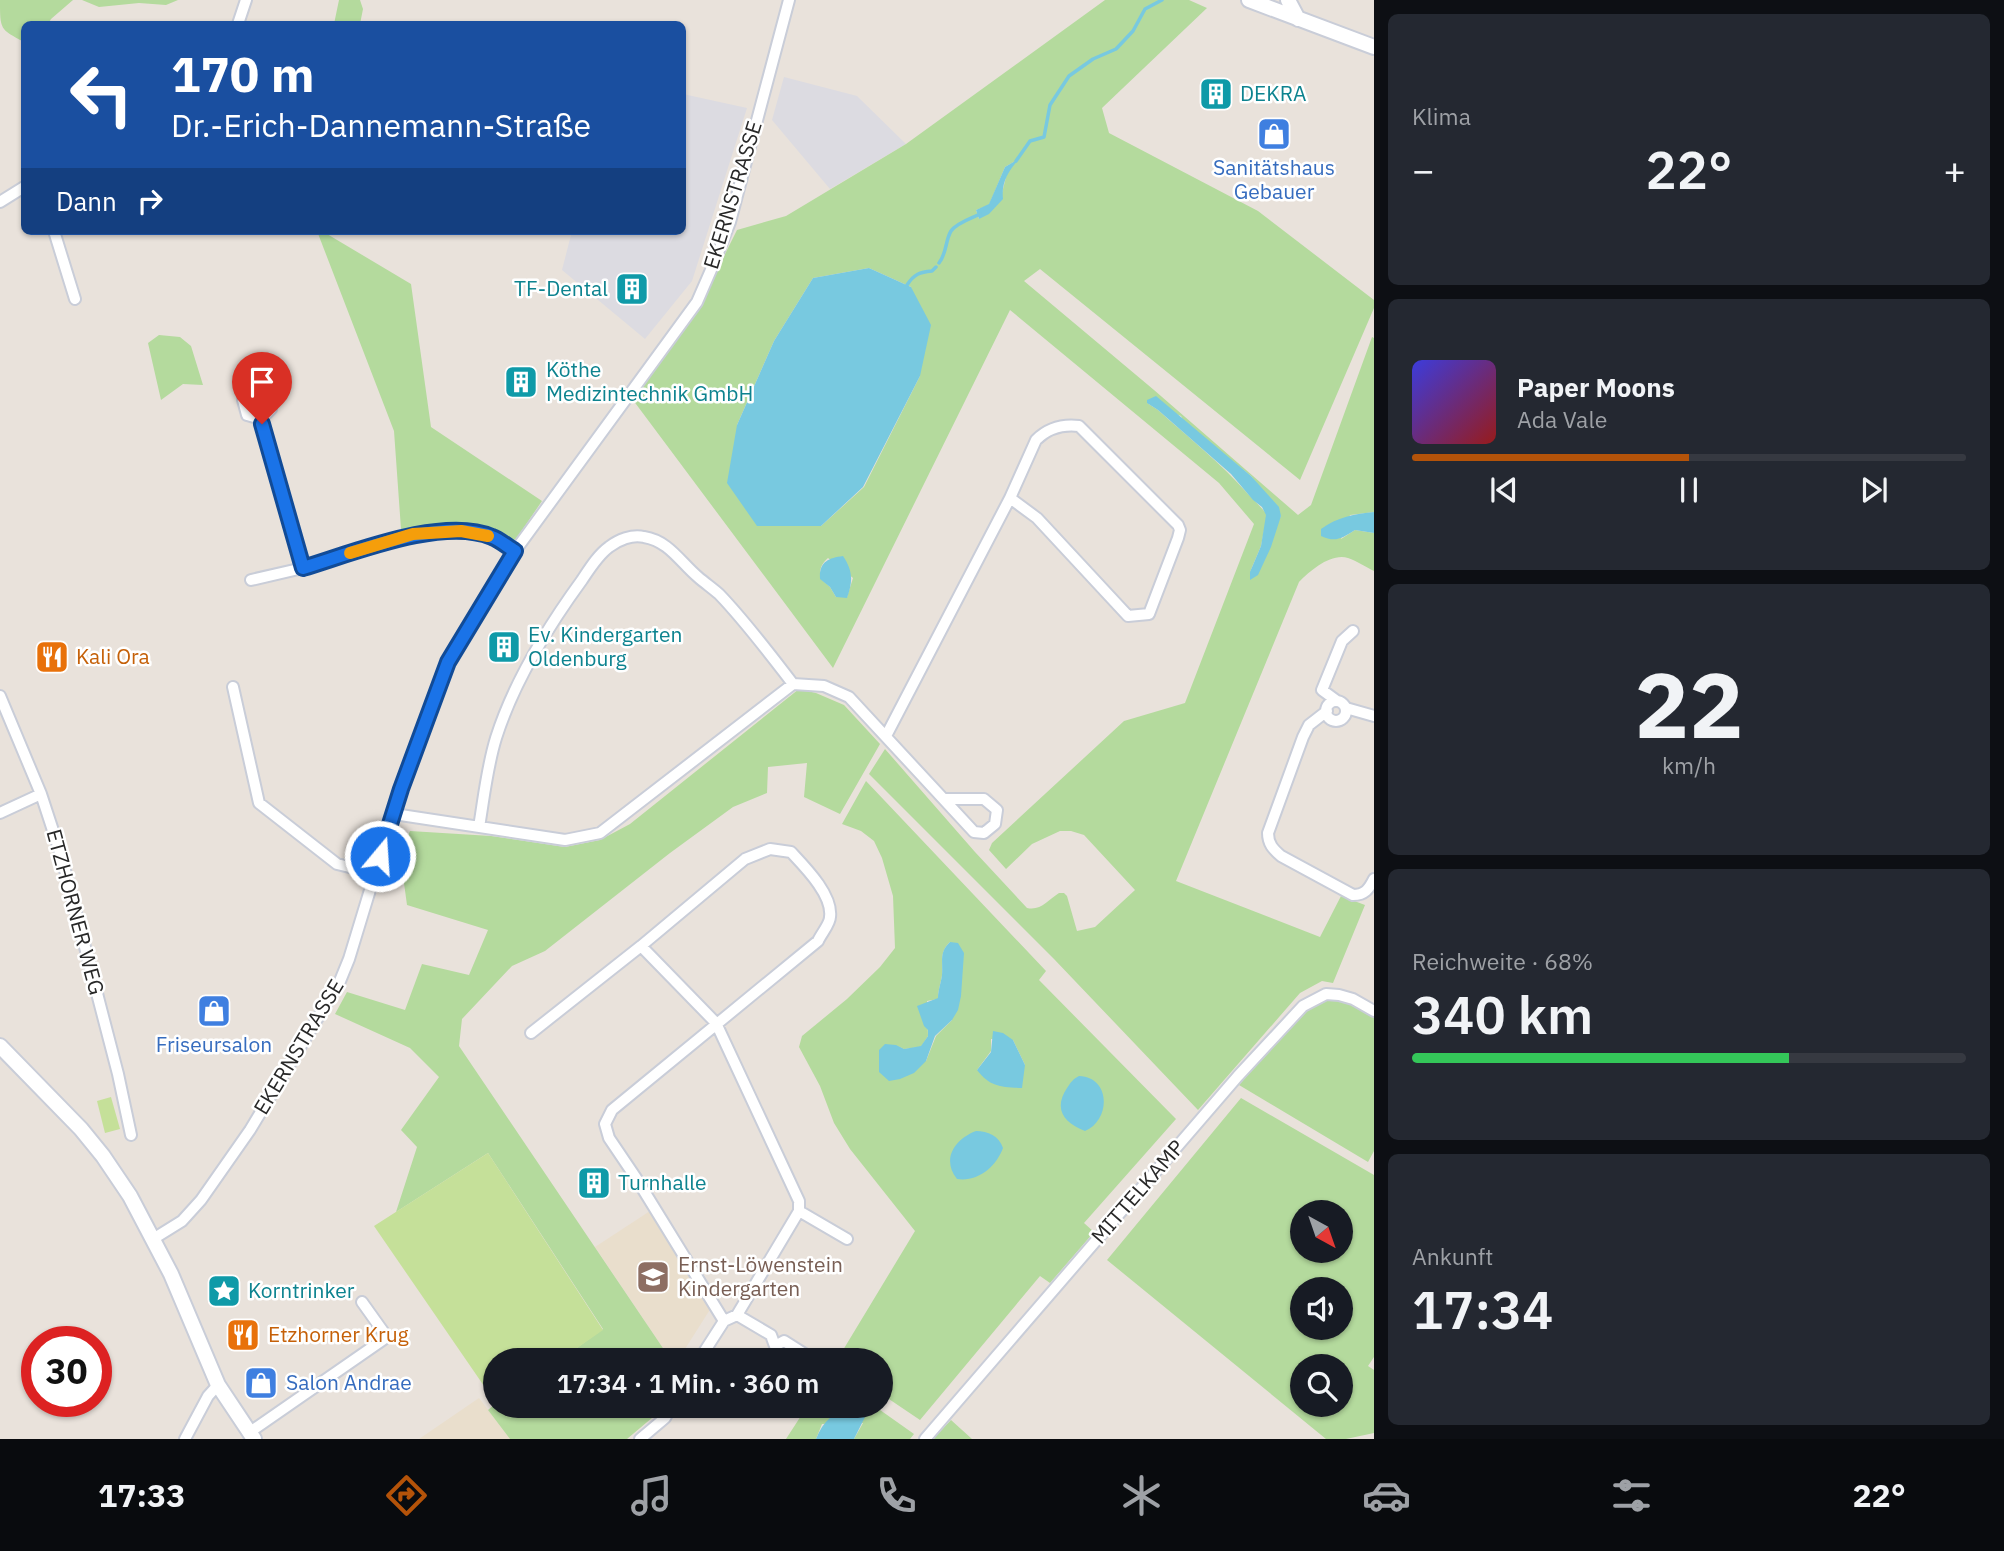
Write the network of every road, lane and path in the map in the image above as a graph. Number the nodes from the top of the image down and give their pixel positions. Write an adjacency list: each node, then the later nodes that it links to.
1 (246, 0): 6 (street)
2 (789, 0): 14 (street, EKERNSTRASSE)
3 (1249, 0): 5 (street)
4 (1288, 0): 5 (street)
5 (1298, 19): 7 (street)
6 (239, 21)
7 (1374, 47)
8 (21, 189): 9 (street)
9 (0, 202)
10 (55, 235): 11 (street)
11 (75, 299)
12 (261, 419): 15 (street)
13 (1010, 498): 13 (street); 24 (street)
14 (515, 551): 15 (street); 28 (street, EKERNSTRASSE)
15 (303, 568): 16 (street)
16 (251, 580)
17 (1353, 631): 21 (street)
18 (793, 684): 24 (street); 29 (street); 29 (street)
19 (233, 687): 30 (street)
20 (0, 695): 25 (street, ETZHORNER WEG)
21 (1341, 705): 22 (street); 22 (street); 23 (street)
22 (1326, 711): 31 (street)
23 (1374, 716)
24 (886, 736): 26 (street)
25 (41, 794): 27 (street); 37 (street, ETZHORNER WEG)
26 (946, 799): 26 (street)
27 (0, 813)
28 (394, 814): 29 (street); 30 (street, EKERNSTRASSE)
29 (479, 827)
30 (374, 873): 39 (street, EKERNSTRASSE)
31 (1374, 879)
32 (641, 946): 34 (street); 34 (street); 35 (street)
33 (1374, 1011): 51 (street, MITTELKAMP)
34 (716, 1023): 38 (street); 43 (street)
35 (531, 1033)
36 (0, 1046): 39 (street)
37 (131, 1135)
38 (799, 1211): 40 (street); 42 (street)
39 (153, 1239): 46 (street)
40 (847, 1239)
41 (362, 1302): 48 (street)
42 (737, 1315): 43 (street); 45 (street)
43 (724, 1321): 44 (street)
44 (707, 1348)
45 (795, 1348)
46 (218, 1385): 48 (street); 49 (street)
47 (665, 1418): 50 (street)
48 (252, 1436)
49 (185, 1439)
50 (640, 1439)
51 (925, 1439)

